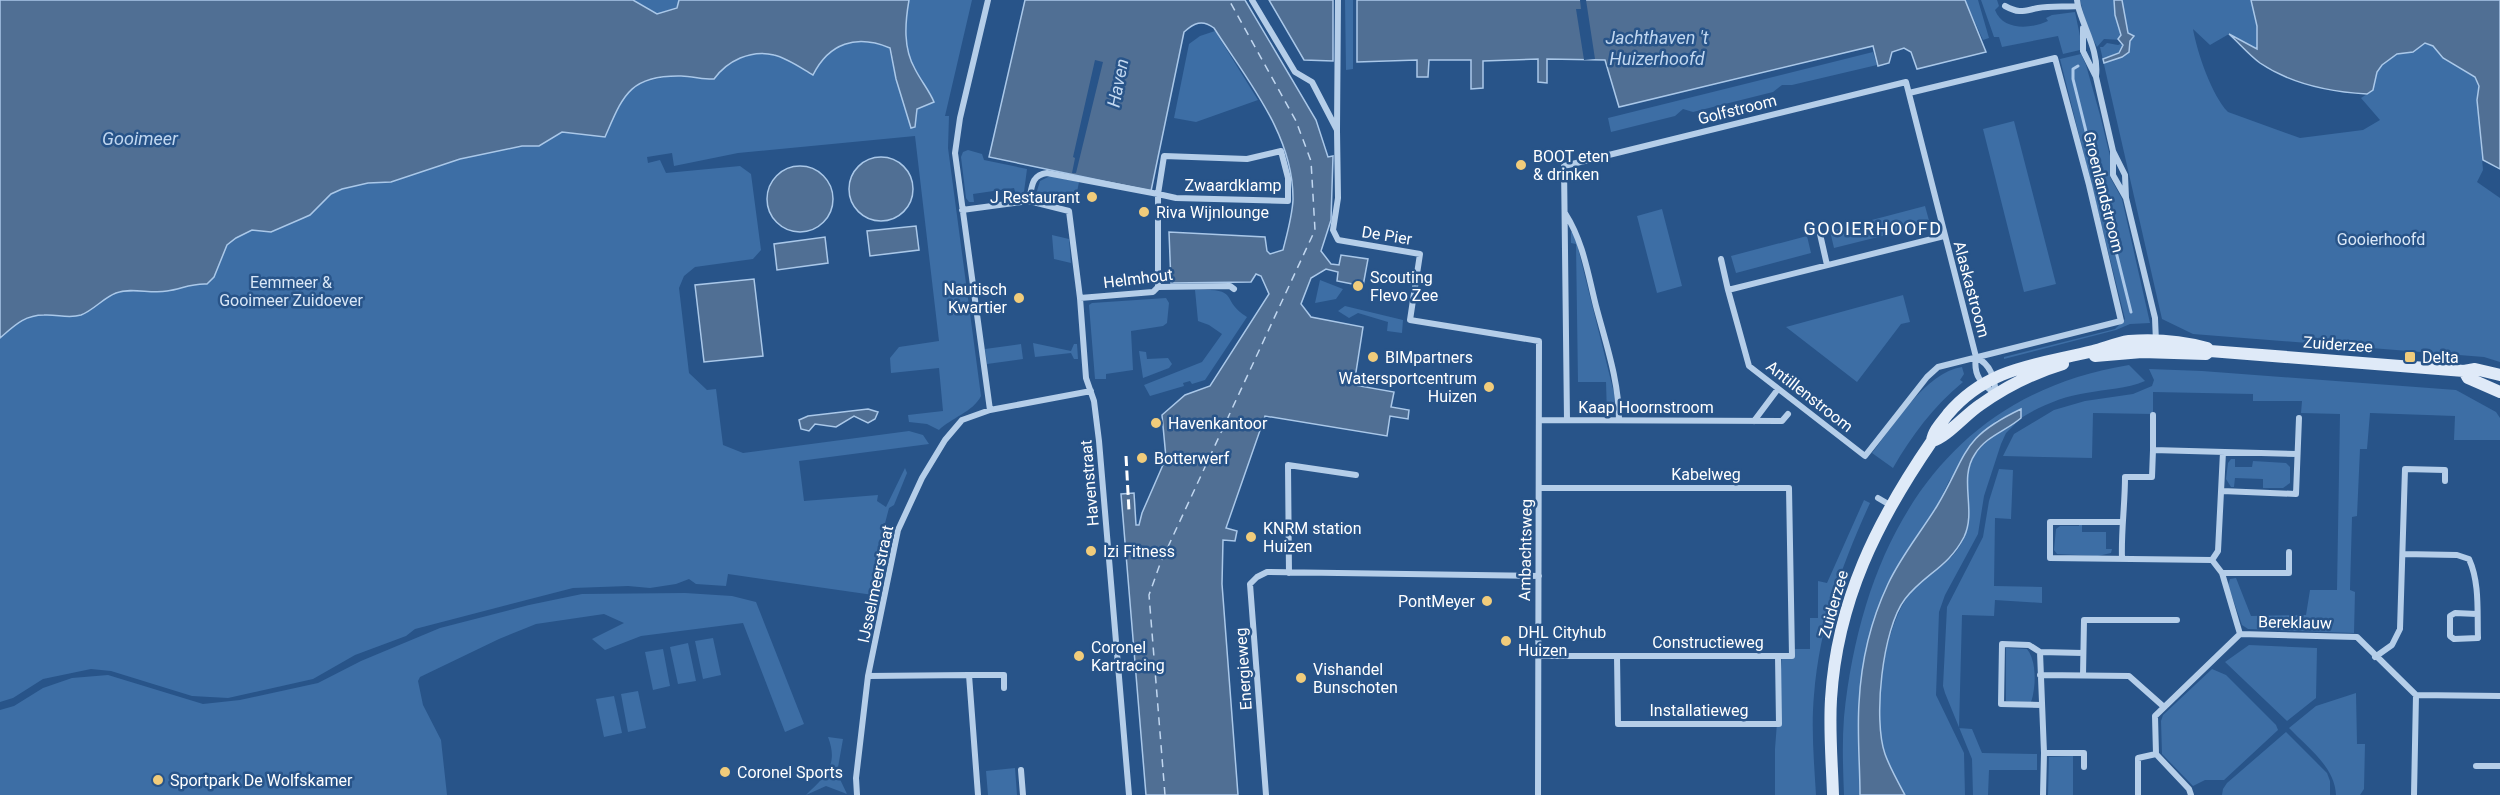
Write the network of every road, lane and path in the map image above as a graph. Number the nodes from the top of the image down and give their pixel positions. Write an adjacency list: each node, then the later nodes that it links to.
1 (988, 0): 14 (street)
2 (1252, 0): 9 (street, De Pier)
3 (1338, 0): 9 (street, De Pier)
4 (2077, 3): 5 (street); 6 (street)
5 (2005, 6)
6 (2083, 28): 7 (street); 7 (street)
7 (2096, 76): 10 (street)
8 (1909, 93): 15 (street, Golfstroom); 17 (street, Alaskastroom); 26 (street, Groenlandstroom)
9 (1337, 130): 24 (street, De Pier)
10 (2113, 151): 12 (street); 12 (street)
11 (1158, 194): 11 (street, Zwaardklamp); 13 (street); 20 (street)
12 (2126, 198): 25 (street)
13 (1029, 201): 14 (street); 23 (street, Havenstraat)
14 (962, 210): 35 (street)
15 (1565, 213): 40 (street); 41 (street)
16 (1820, 234): 19 (street)
17 (1944, 236): 19 (street); 26 (street, Alaskastroom)
18 (1721, 259): 22 (street, Antillenstroom)
19 (1827, 265): 22 (street)
20 (1158, 287): 21 (street, Helmhout); 23 (street, Helmhout)
21 (1234, 289)
22 (1728, 290): 31 (street, Antillenstroom)
23 (1080, 298): 32 (street, Havenstraat)
24 (1539, 341): 39 (street, Ambachtsweg)
25 (2156, 346): 27 (street, Zuiderzee); 29 (street, Zuiderzee); 34 (street, Zuiderzee)
26 (1976, 357): 29 (street, Alaskastroom); 30 (street, Alaskastroom); 31 (street, Antillenstroom)
27 (2464, 371): 28 (street, Zuiderzee); 33 (street, Zuiderzee)
28 (2500, 375)
29 (1995, 378): 30 (street, Zuiderzee); 34 (street)
30 (1982, 385): 34 (street); 43 (street, Zuiderzee)
31 (1778, 389): 42 (street)
32 (1091, 391): 35 (street, IJsselmeerstraat); 89 (street, Havenstraat)
33 (2500, 392)
34 (1996, 394): 43 (street, Zuiderzee)
35 (990, 410): 74 (street, IJsselmeerstraat)
36 (1788, 414): 42 (street, Kaap Hoornstroom)
37 (2153, 415): 44 (street)
38 (2299, 418): 46 (street)
39 (1539, 420): 40 (street, Kaap Hoornstroom); 49 (street, Ambachtsweg)
40 (1567, 420): 41 (street, Kaap Hoornstroom)
41 (1619, 420): 42 (street, Kaap Hoornstroom)
42 (1754, 421)
43 (1932, 441): 52 (street, Zuiderzee)
44 (2153, 450): 45 (street); 53 (street)
45 (2223, 452): 46 (street); 50 (street)
46 (2296, 454): 50 (street)
47 (1356, 475): 59 (street)
48 (2445, 481): 55 (street)
49 (1540, 488): 58 (street, Kabelweg); 61 (street, Ambachtsweg)
50 (2222, 491): 57 (street)
51 (1878, 498): 52 (street)
52 (1890, 505): 92 (street, Zuiderzee)
53 (2121, 522): 56 (street); 56 (street)
54 (2289, 552): 60 (street)
55 (2403, 554): 62 (street); 70 (street)
56 (2122, 559): 57 (street)
57 (2212, 560): 60 (street)
58 (1790, 570): 69 (street, Constructieweg)
59 (1289, 573): 61 (street, Energieweg); 90 (street, Energieweg)
60 (2222, 573): 64 (street)
61 (1539, 576): 67 (street, Ambachtsweg)
62 (2477, 614): 62 (street)
63 (2176, 620): 66 (street)
64 (2240, 634): 70 (street, Bereklauw); 79 (street, Bereklauw)
65 (2040, 652): 66 (street); 72 (street); 78 (street)
66 (2083, 652): 73 (street)
67 (1538, 656): 68 (street, Constructieweg); 91 (street, Ambachtsweg)
68 (1617, 656): 69 (street, Constructieweg); 69 (street, Installatieweg)
69 (1778, 656)
70 (2375, 657): 76 (street, Bereklauw)
71 (969, 675): 74 (street); 75 (street); 87 (street)
72 (2040, 675): 73 (street); 78 (street)
73 (2083, 675): 79 (street)
74 (868, 676): 86 (street, IJsselmeerstraat)
75 (1004, 688)
76 (2416, 695): 77 (street); 96 (street)
77 (2500, 696)
78 (2041, 705): 80 (street)
79 (2164, 707): 81 (street, Bereklauw)
80 (2044, 753): 84 (street); 93 (street)
81 (2157, 754): 94 (street); 95 (street)
82 (2476, 766): 83 (street)
83 (2500, 766)
84 (2084, 767)
85 (1021, 770): 88 (street)
86 (857, 795)
87 (978, 795)
88 (1023, 795)
89 (1129, 795)
90 (1266, 795)
91 (1538, 795)
92 (1833, 795)
93 (2043, 795)
94 (2138, 795)
95 (2191, 795)
96 (2414, 795)

